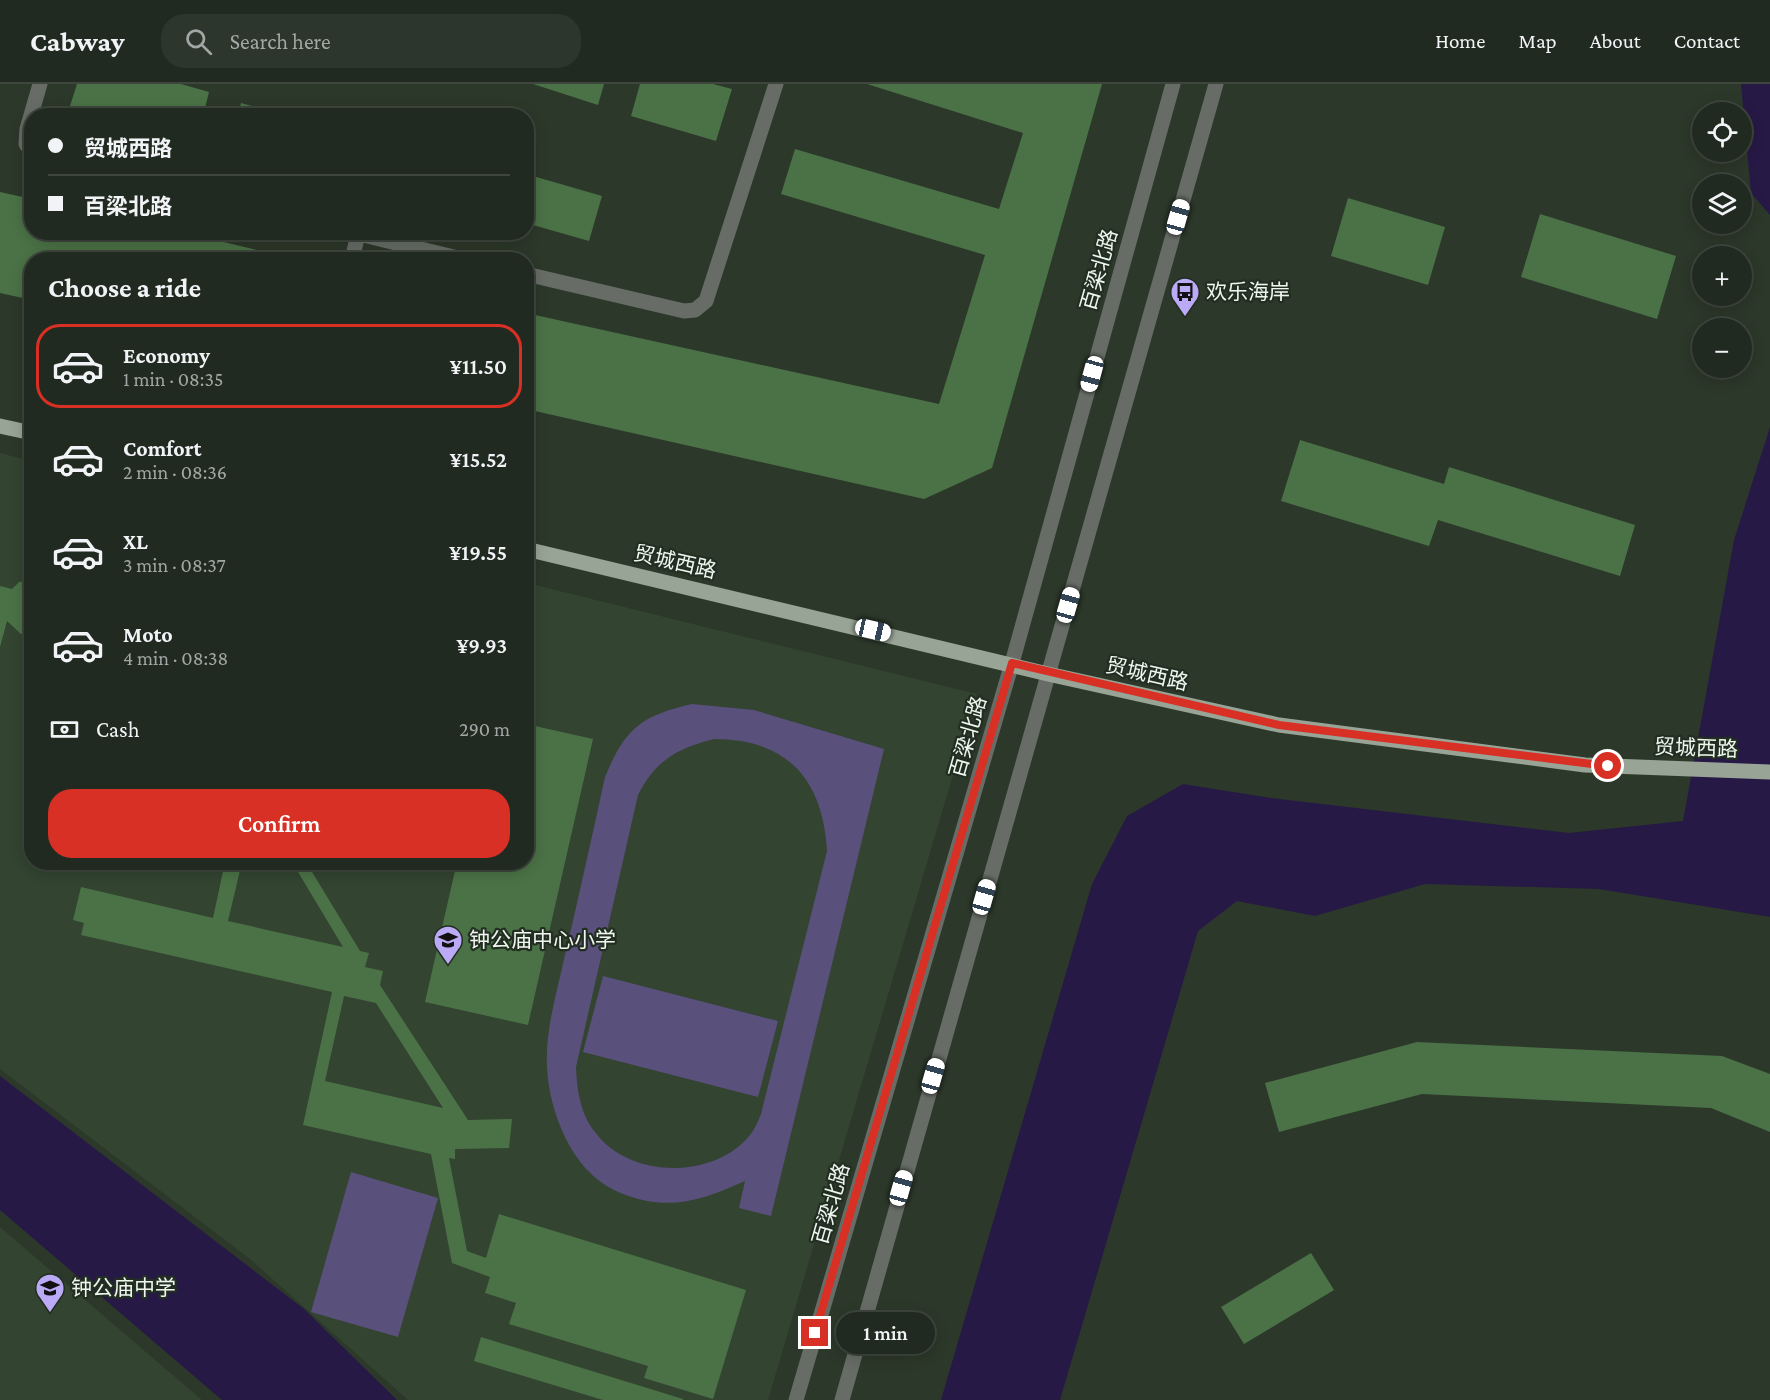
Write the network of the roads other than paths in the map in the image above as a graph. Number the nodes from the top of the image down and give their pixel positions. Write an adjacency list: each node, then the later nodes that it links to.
1 (40, 84): 5 (street)
2 (776, 84): 8 (street)
3 (1173, 84): 12 (street, 百梁北路)
4 (1216, 84): 13 (street)
5 (33, 108)
6 (384, 240): 7 (street)
7 (432, 252)
8 (534, 276)
9 (0, 426): 10 (main road)
10 (24, 431)
11 (534, 551): 12 (main road, 贸城西路)
12 (1012, 663): 13 (main road, 贸城西路); 15 (street, 百梁北路)
13 (1048, 674): 14 (main road, 贸城西路); 16 (street)
14 (1770, 772)
15 (796, 1400)
16 (842, 1400)

